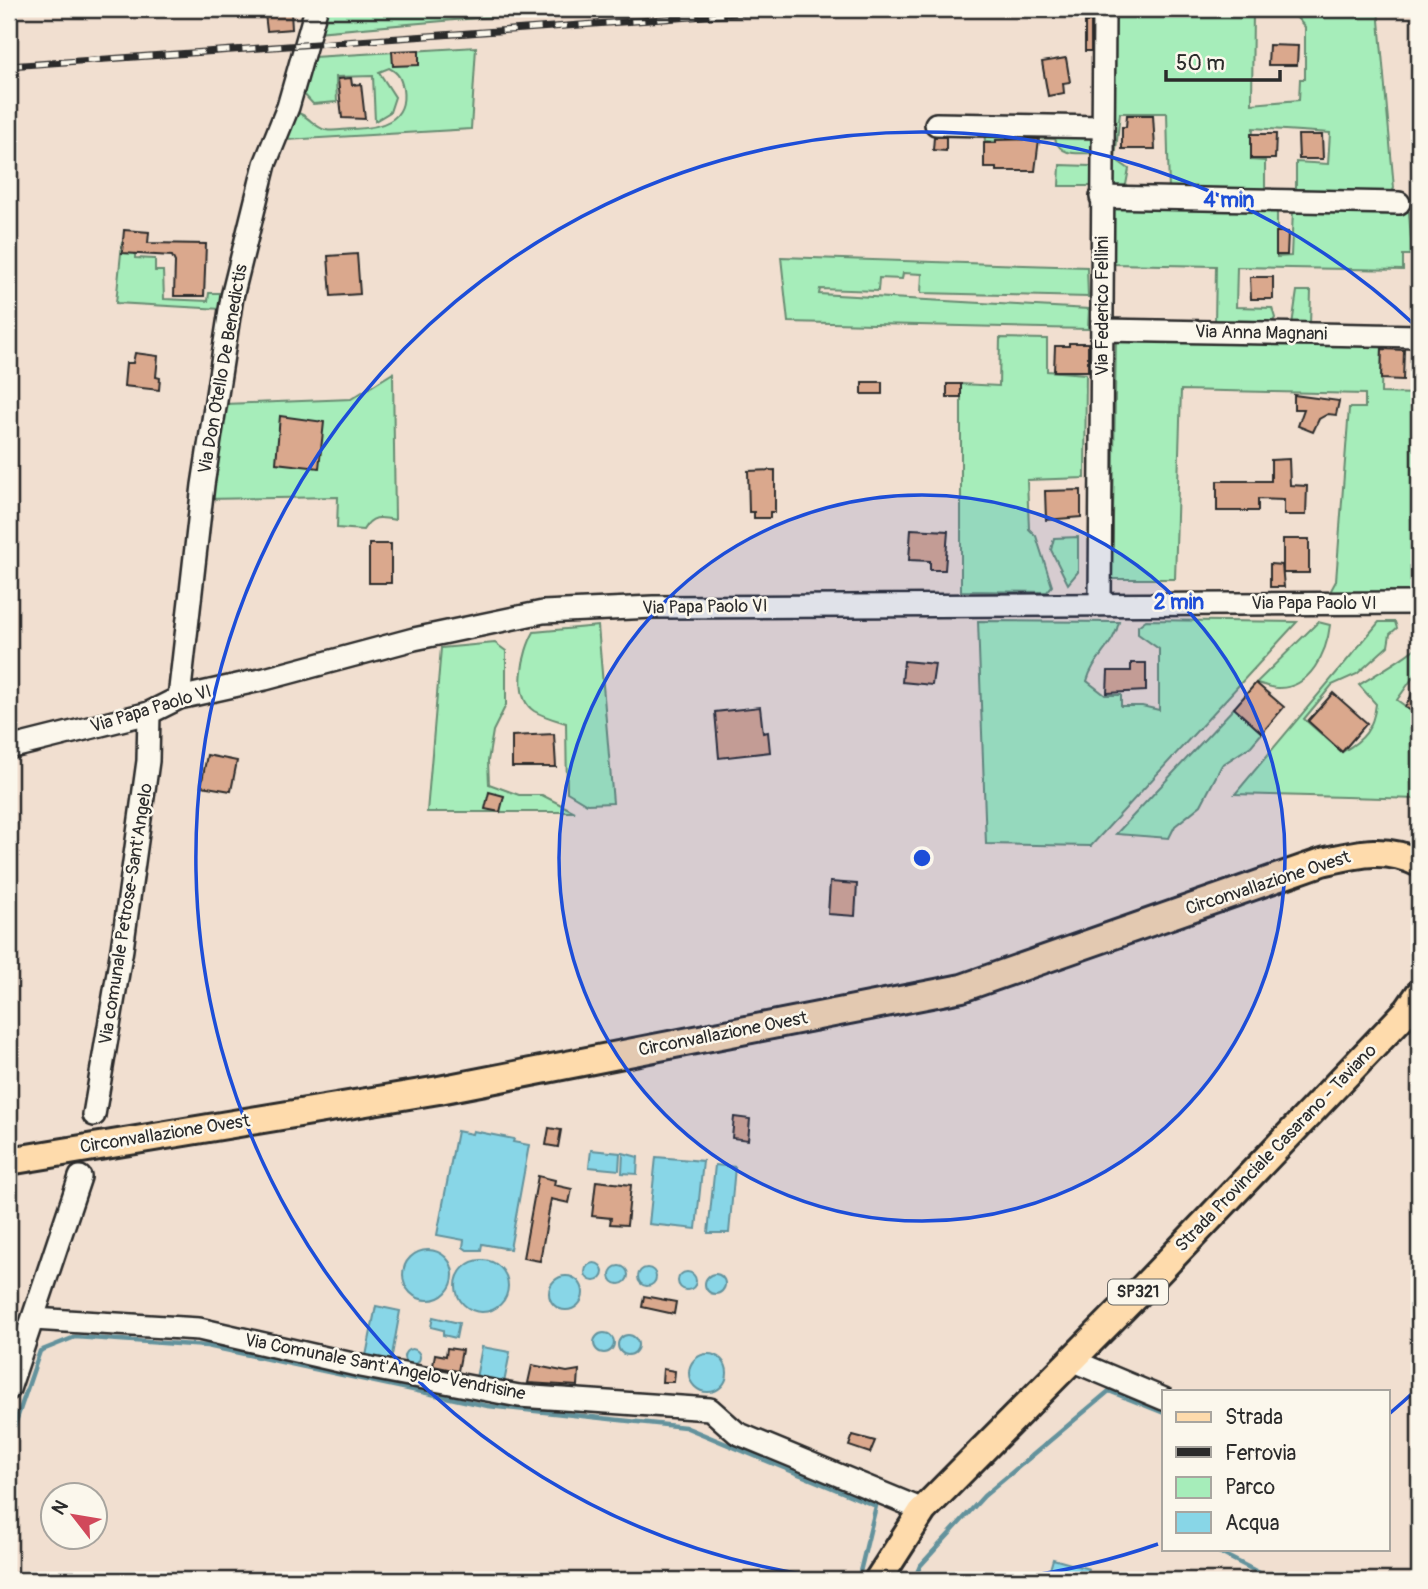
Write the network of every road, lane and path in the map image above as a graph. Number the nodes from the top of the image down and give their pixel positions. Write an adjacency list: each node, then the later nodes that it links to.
1 (316, 9): 11 (street, Via Don Otello De Benedictis)
2 (1104, 9): 4 (street, Via Federico Fellini)
3 (936, 124): 4 (street)
4 (1102, 127): 5 (street, Via Federico Fellini)
5 (1101, 197): 6 (street); 7 (street, Via Federico Fellini)
6 (1399, 203)
7 (1103, 330): 8 (street, Via Anna Magnani); 9 (street, Via Federico Fellini)
8 (1419, 336)
9 (1100, 603): 10 (street, Via Papa Paolo VI); 11 (street, Via Papa Paolo VI)
10 (1419, 603)
11 (179, 698): 12 (street, Via Papa Paolo VI)
12 (149, 713): 13 (street, Via Papa Paolo VI); 16 (street, Via comunale Petrose-Sant'Angelo)
13 (9, 748)
14 (1419, 863): 17 (main road, Circonvallazione Ovest)
15 (1415, 1002): 20 (main road, Strada Provinciale Casarano - Taviano / SP321)
16 (94, 1115)
17 (9, 1161)
18 (80, 1177): 19 (street)
19 (33, 1319): 21 (street); 23 (street, Via Comunale Sant'Angelo-Vendrisine)
20 (1071, 1360): 22 (street); 23 (main road, Strada Provinciale Casarano - Taviano / SP321)
21 (9, 1389)
22 (1162, 1398)
23 (923, 1510): 24 (main road, Strada Provinciale Casarano - Taviano / SP321)
24 (878, 1580)

